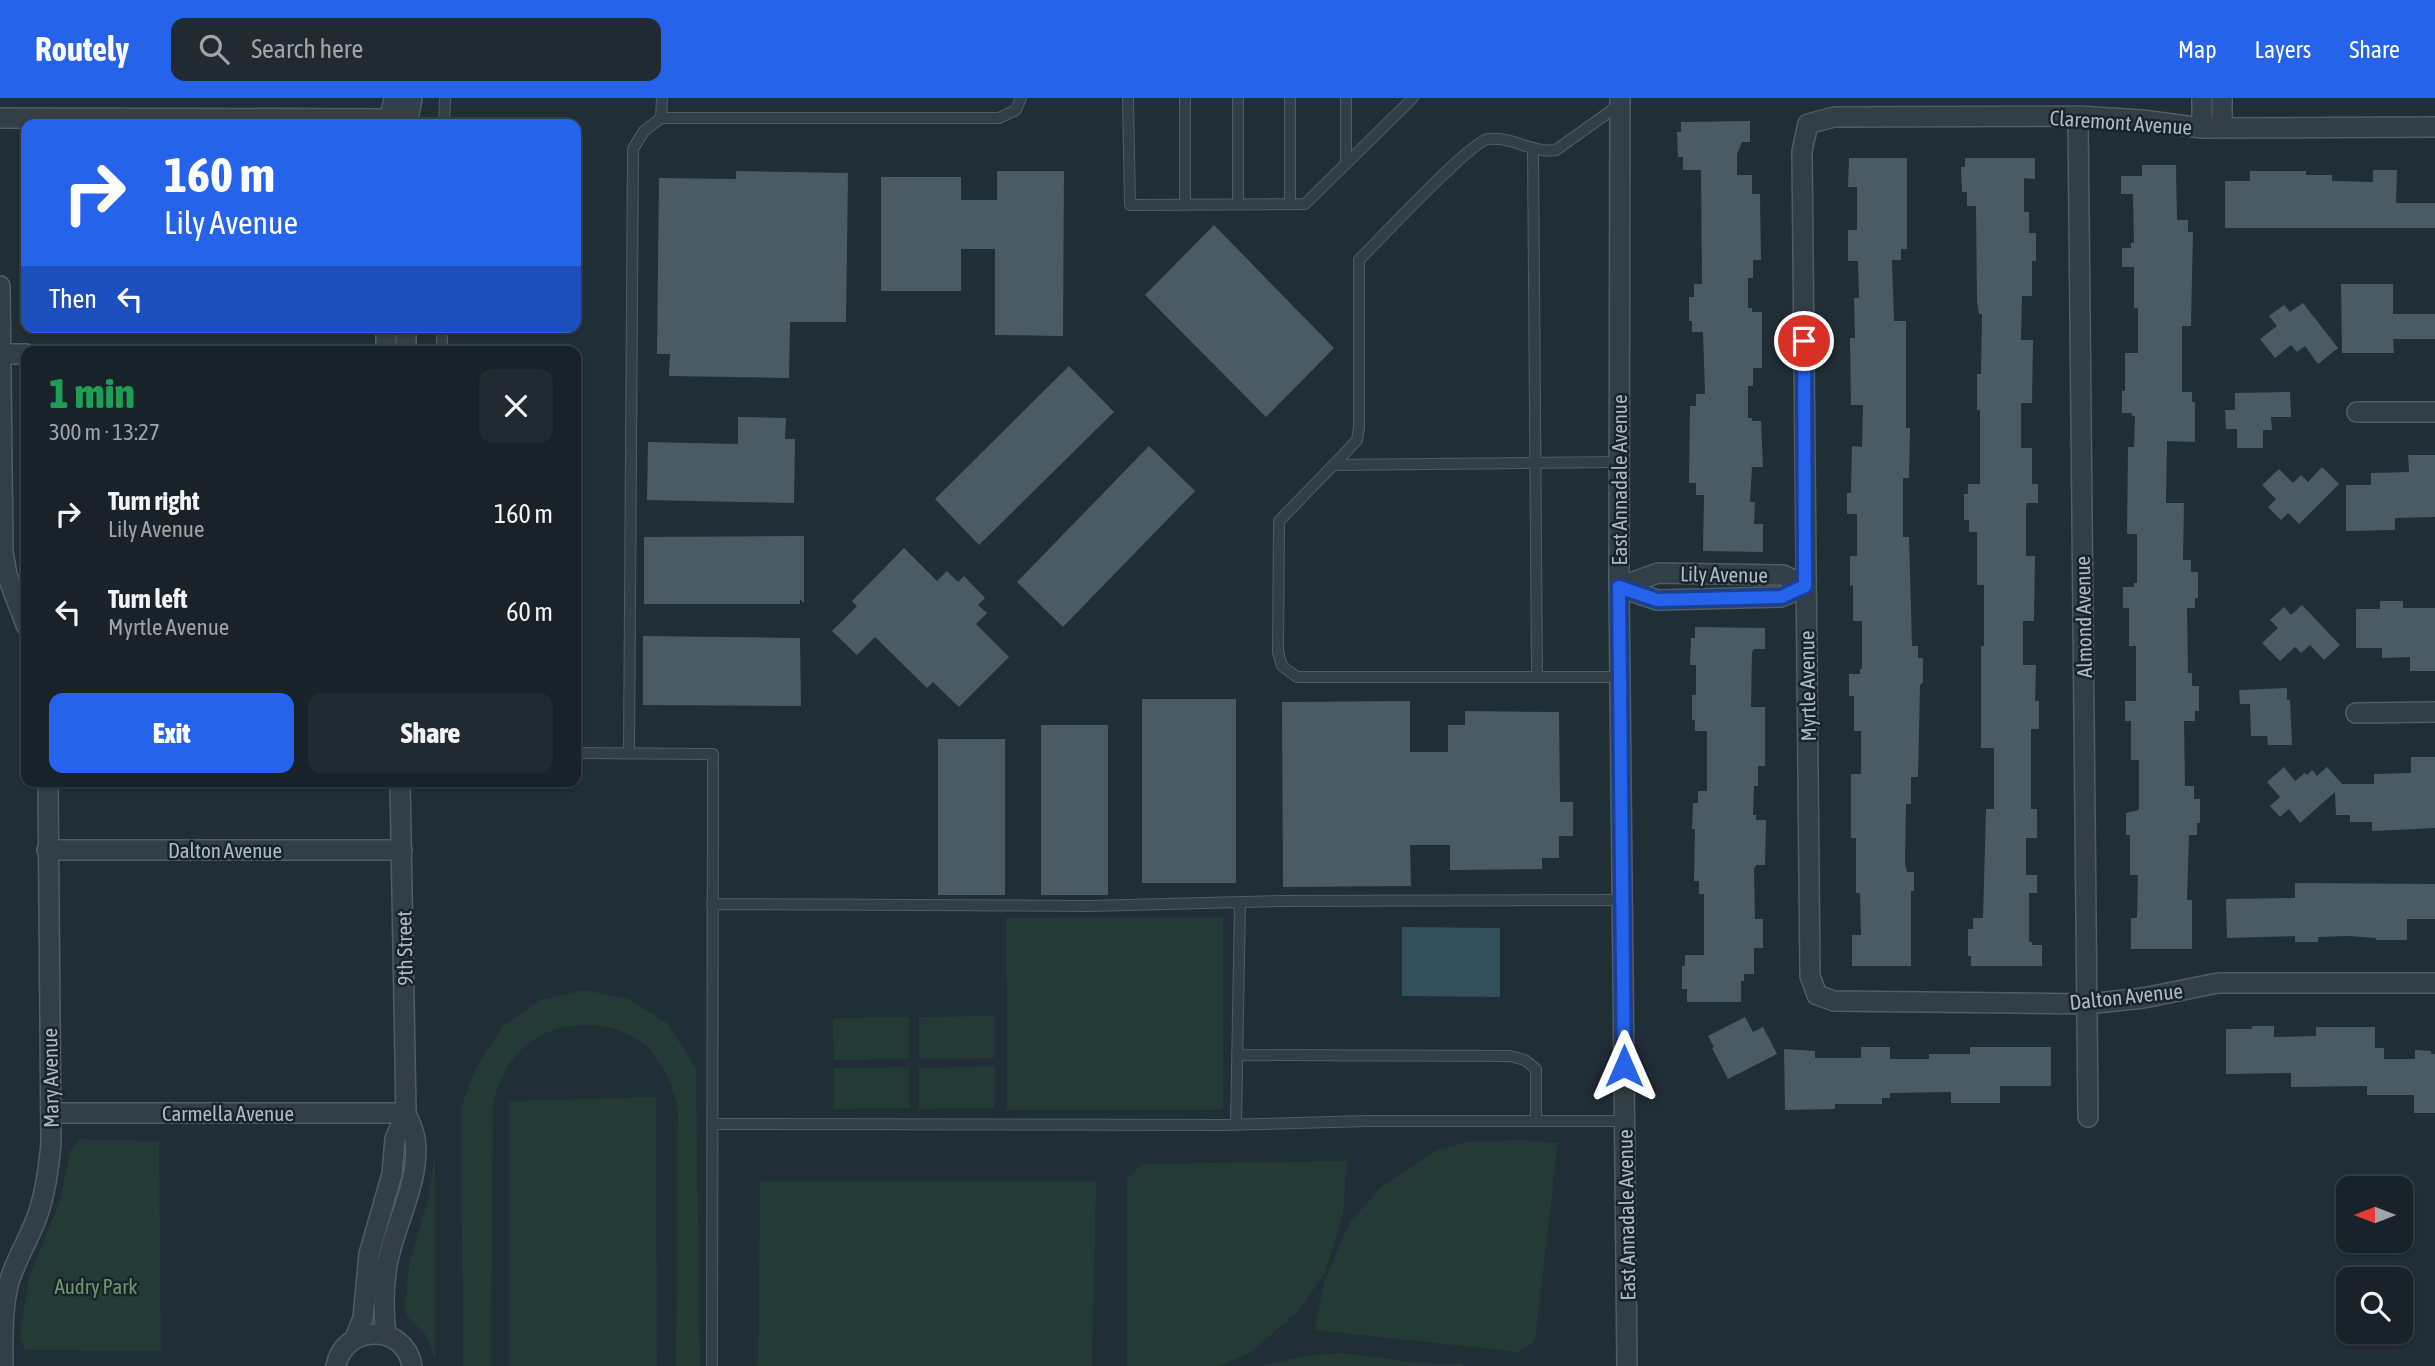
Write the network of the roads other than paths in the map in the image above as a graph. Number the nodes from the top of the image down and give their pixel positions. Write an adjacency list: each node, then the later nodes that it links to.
1 (394, 98): 19 (street)
2 (412, 98): 20 (street)
3 (445, 98): 21 (lane)
4 (662, 98): 17 (lane)
5 (1021, 98): 17 (lane)
6 (1128, 98): 30 (lane)
7 (1185, 98): 30 (lane)
8 (1238, 98): 28 (lane)
9 (1290, 98): 29 (lane)
10 (1346, 98): 27 (lane)
11 (1413, 98): 27 (lane)
12 (2202, 98): 24 (street)
13 (2222, 98): 25 (street)
14 (1620, 101): 26 (lane); 37 (street, East Annadale Avenue)
15 (2078, 116): 22 (street, Claremont Avenue); 24 (street, Claremont Avenue); 57 (street, Almond Avenue)
16 (0, 118): 18 (street)
17 (662, 118): 47 (lane)
18 (100, 119)
19 (398, 119)
20 (400, 119)
21 (444, 119)
22 (1808, 124): 39 (street, Myrtle Avenue)
23 (2435, 127): 25 (street, Claremont Avenue)
24 (2202, 128): 25 (street, Claremont Avenue)
25 (2222, 128)
26 (1533, 149): 36 (lane); 38 (lane)
27 (1346, 163): 29 (lane)
28 (1238, 204): 29 (lane); 30 (lane)
29 (1290, 204)
30 (1185, 205)
31 (0, 286): 32 (street)
32 (0, 354): 33 (street); 41 (street)
33 (21, 354)
34 (2357, 412): 35 (street)
35 (2435, 412)
36 (1535, 462): 37 (lane); 38 (lane); 42 (lane)
37 (1619, 462): 40 (street, East Annadale Avenue)
38 (1334, 465): 42 (lane)
39 (1805, 586): 40 (street, Lily Avenue); 56 (street, Myrtle Avenue)
40 (1619, 587): 43 (street, East Annadale Avenue)
41 (20, 591)
42 (1537, 676): 43 (lane)
43 (1620, 677): 52 (street, East Annadale Avenue)
44 (2435, 712): 45 (street)
45 (2356, 713)
46 (581, 752): 47 (lane)
47 (629, 753): 54 (lane)
48 (48, 787): 50 (street, Mary Avenue)
49 (400, 787): 51 (street, 9th Street)
50 (47, 850): 51 (street, Dalton Avenue); 59 (street, Mary Avenue)
51 (402, 850): 60 (street, 9th Street)
52 (1623, 900): 53 (lane); 63 (street, East Annadale Avenue)
53 (1240, 902): 54 (lane); 58 (lane)
54 (712, 904): 64 (lane)
55 (2435, 983): 57 (street, Dalton Avenue)
56 (1817, 995): 57 (street, Dalton Avenue)
57 (2087, 1004): 61 (street, Almond Avenue)
58 (1237, 1055): 62 (lane); 65 (lane)
59 (51, 1113): 60 (street, Carmella Avenue); 68 (street, Mary Avenue)
60 (406, 1113): 66 (street, 9th Street); 67 (street, 9th Street)
61 (2088, 1117)
62 (1536, 1121): 63 (lane); 65 (lane)
63 (1625, 1121): 72 (street, East Annadale Avenue)
64 (712, 1124): 65 (lane); 71 (lane)
65 (1236, 1125)
66 (386, 1335): 67 (street); 70 (street)
67 (355, 1338): 69 (street, 9th Street)
68 (3, 1366)
69 (336, 1366)
70 (412, 1366)
71 (712, 1366)
72 (1627, 1366)

